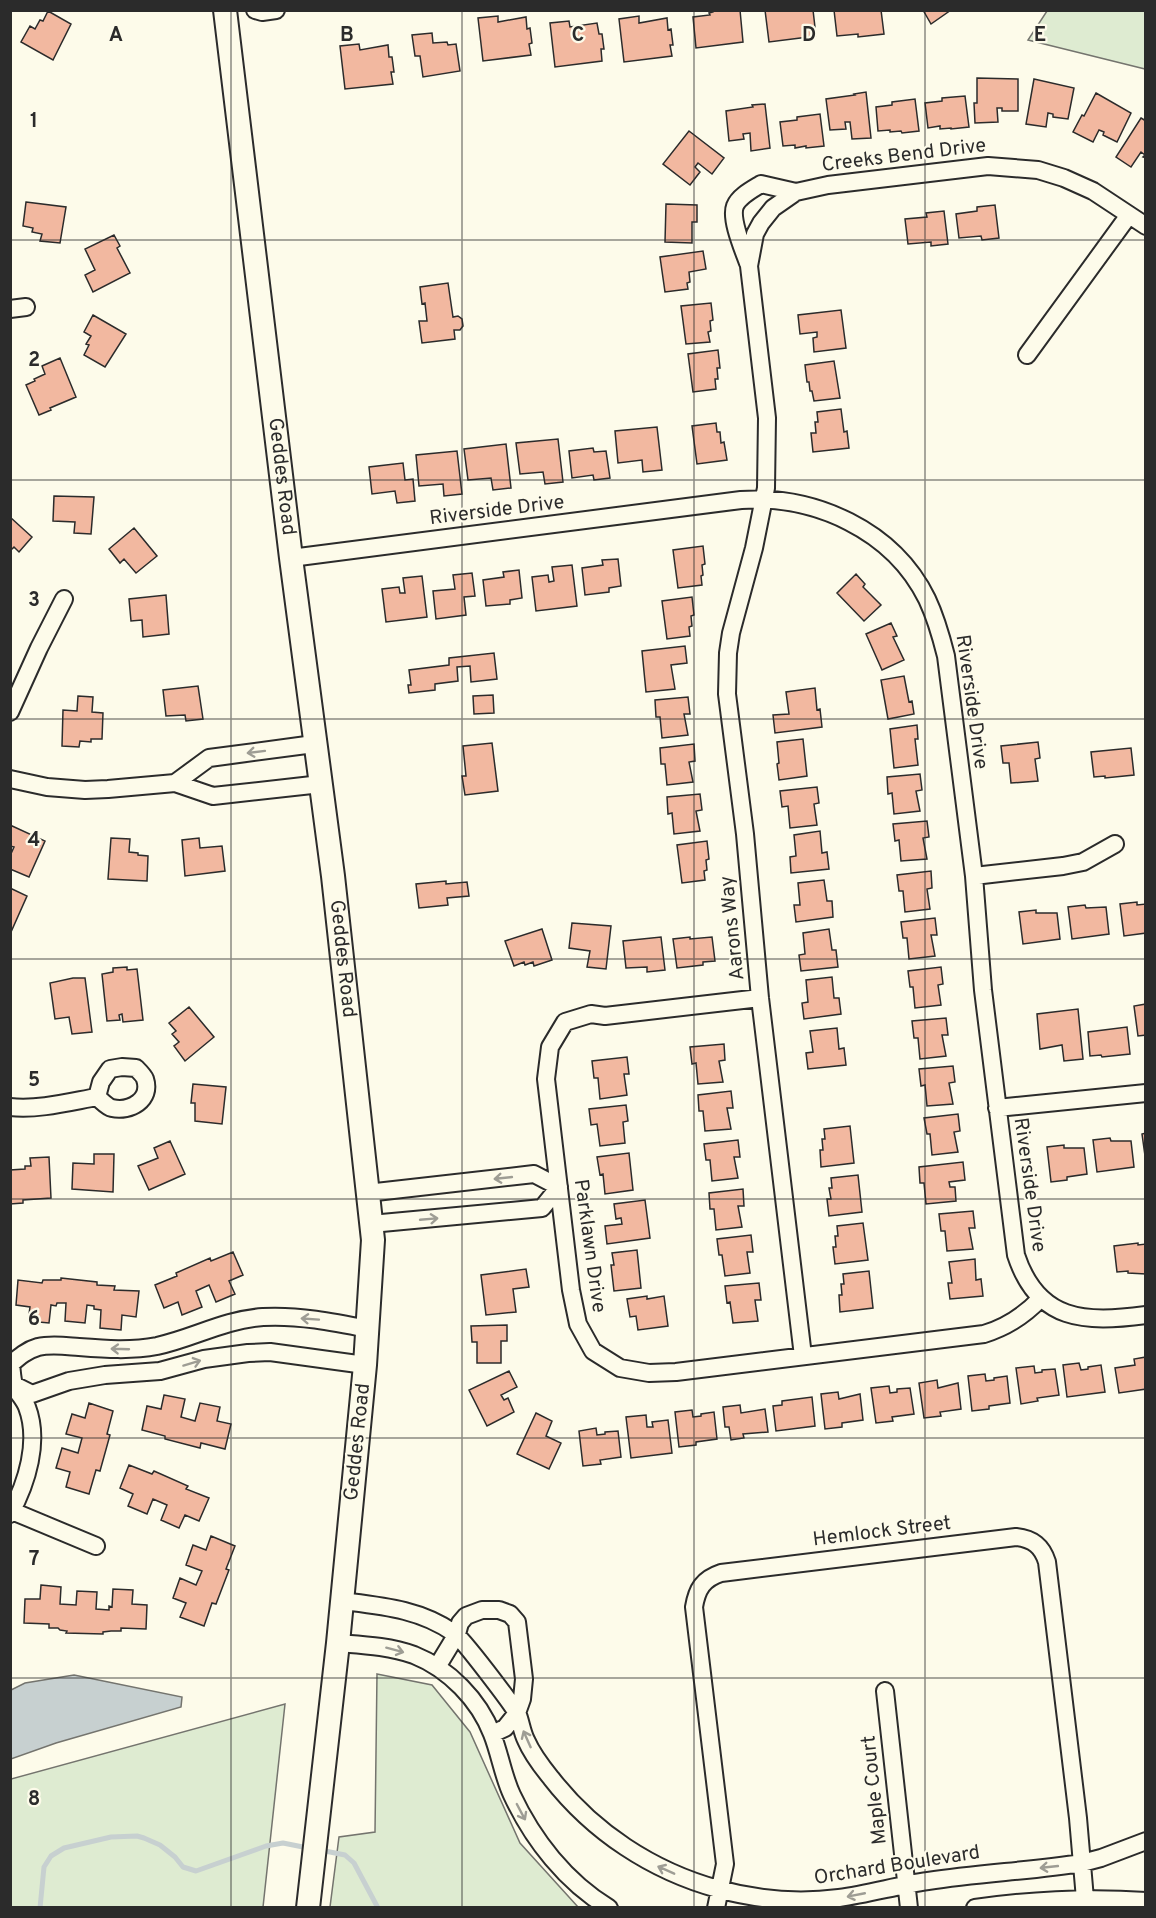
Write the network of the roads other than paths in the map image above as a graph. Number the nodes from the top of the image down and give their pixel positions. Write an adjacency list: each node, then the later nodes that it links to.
1 (225, 10): 10 (main road, Geddes Road)
2 (255, 10): 3 (street)
3 (276, 10)
4 (796, 192): 5 (street, Creeks Bend Drive); 7 (street, Creeks Bend Drive); 7 (street, Creeks Bend Drive)
5 (1130, 215): 6 (street, Creeks Bend Drive); 8 (street)
6 (1146, 226)
7 (749, 266): 9 (street, Creeks Bend Drive)
8 (1027, 355)
9 (764, 499): 10 (street, Riverside Drive); 18 (street, Riverside Drive); 19 (street, Aarons Way)
10 (291, 558): 13 (main road, Geddes Road)
11 (64, 599): 12 (street)
12 (10, 712)
13 (314, 744): 15 (street, one-way to 15); 16 (main road, Geddes Road)
14 (10, 779): 15 (street)
15 (176, 783): 16 (street)
16 (321, 784): 25 (main road, Geddes Road)
17 (1115, 844): 18 (street)
18 (974, 876): 23 (street, Riverside Drive)
19 (760, 998): 24 (street, Parklawn Drive); 30 (street, Aarons Way)
20 (1146, 1093): 23 (street)
21 (97, 1097): 22 (street)
22 (10, 1107)
23 (998, 1108): 27 (street, Riverside Drive)
24 (559, 1186): 25 (street, one-way to 25); 26 (street, one-way to 24); 30 (street, Parklawn Drive)
25 (367, 1193): 26 (main road, Geddes Road)
26 (371, 1224): 29 (main road, Geddes Road)
27 (1041, 1298): 28 (street, Riverside Drive); 30 (street, Parklawn Drive)
28 (1146, 1315)
29 (368, 1329): 31 (main road, Geddes Road); 32 (street, one-way to 32)
30 (803, 1356)
31 (365, 1365): 32 (street, one-way to 31); 35 (main road, Geddes Road)
32 (12, 1384): 33 (street)
33 (11, 1512): 34 (street)
34 (96, 1546)
35 (342, 1601): 36 (street, Orchard Boulevard); 37 (main road, Geddes Road)
36 (456, 1634): 38 (street); 40 (street, Orchard Boulevard); 40 (street)
37 (338, 1643): 38 (street, one-way to 38); 49 (main road, Geddes Road)
38 (437, 1667): 41 (street)
39 (885, 1691): 44 (street, Maple Court)
40 (517, 1713): 41 (street); 45 (street, Orchard Boulevard, one-way to 40)
41 (492, 1734): 50 (street, one-way to 50)
42 (1146, 1841): 43 (street, Orchard Boulevard)
43 (1082, 1863): 44 (street, Orchard Boulevard, one-way to 44); 45 (street, Hemlock Street); 46 (street, Hemlock Street)
44 (906, 1885): 45 (street, Orchard Boulevard, one-way to 45); 52 (street, Maple Court)
45 (720, 1890): 51 (street, Hemlock Street)
46 (1084, 1899): 47 (street); 48 (street)
47 (1146, 1901)
48 (982, 1907)
49 (308, 1908)
50 (609, 1908)
51 (716, 1908)
52 (909, 1908)

